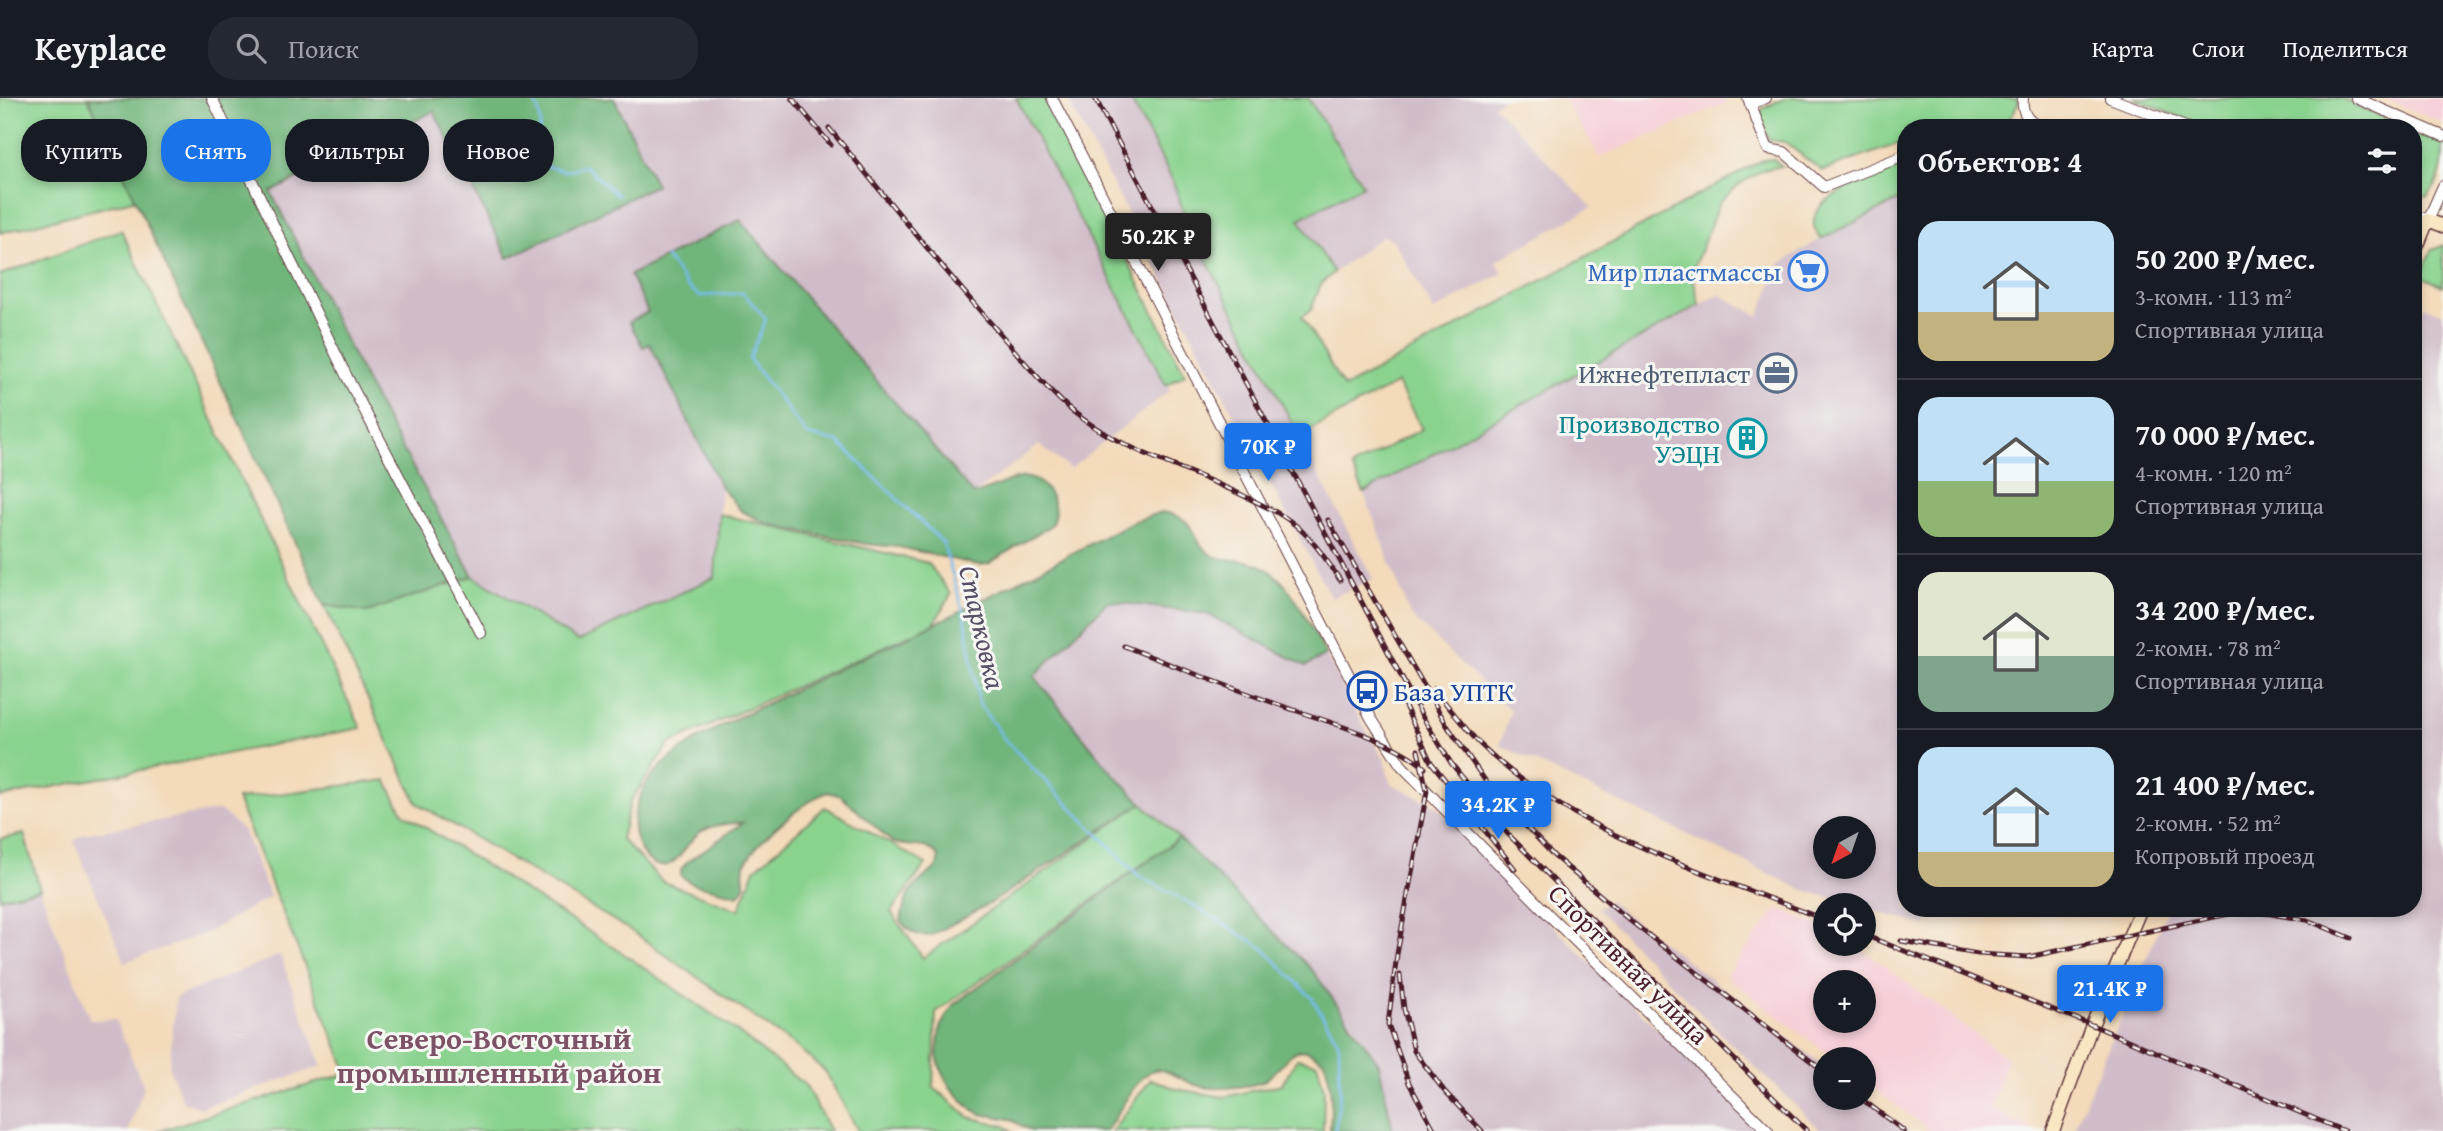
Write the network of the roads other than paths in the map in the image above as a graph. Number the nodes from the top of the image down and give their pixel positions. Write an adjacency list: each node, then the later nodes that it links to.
1 (212, 98): 19 (street)
2 (1052, 98): 21 (street, Спортивная улица)
3 (1766, 98): 7 (street)
4 (2023, 98): 8 (street)
5 (2110, 98): 9 (street)
6 (2356, 98): 10 (street)
7 (1749, 101): 13 (street)
8 (2027, 119)
9 (2165, 119)
10 (2404, 119)
11 (2422, 127): 12 (street)
12 (2443, 136)
13 (1897, 159)
14 (2443, 186): 16 (street)
15 (2422, 218): 16 (street)
16 (2428, 220): 17 (main road); 18 (main road)
17 (2443, 226)
18 (2422, 235)
19 (481, 633)
20 (2137, 917): 22 (main road)
21 (1768, 1131)
22 (2053, 1131)

